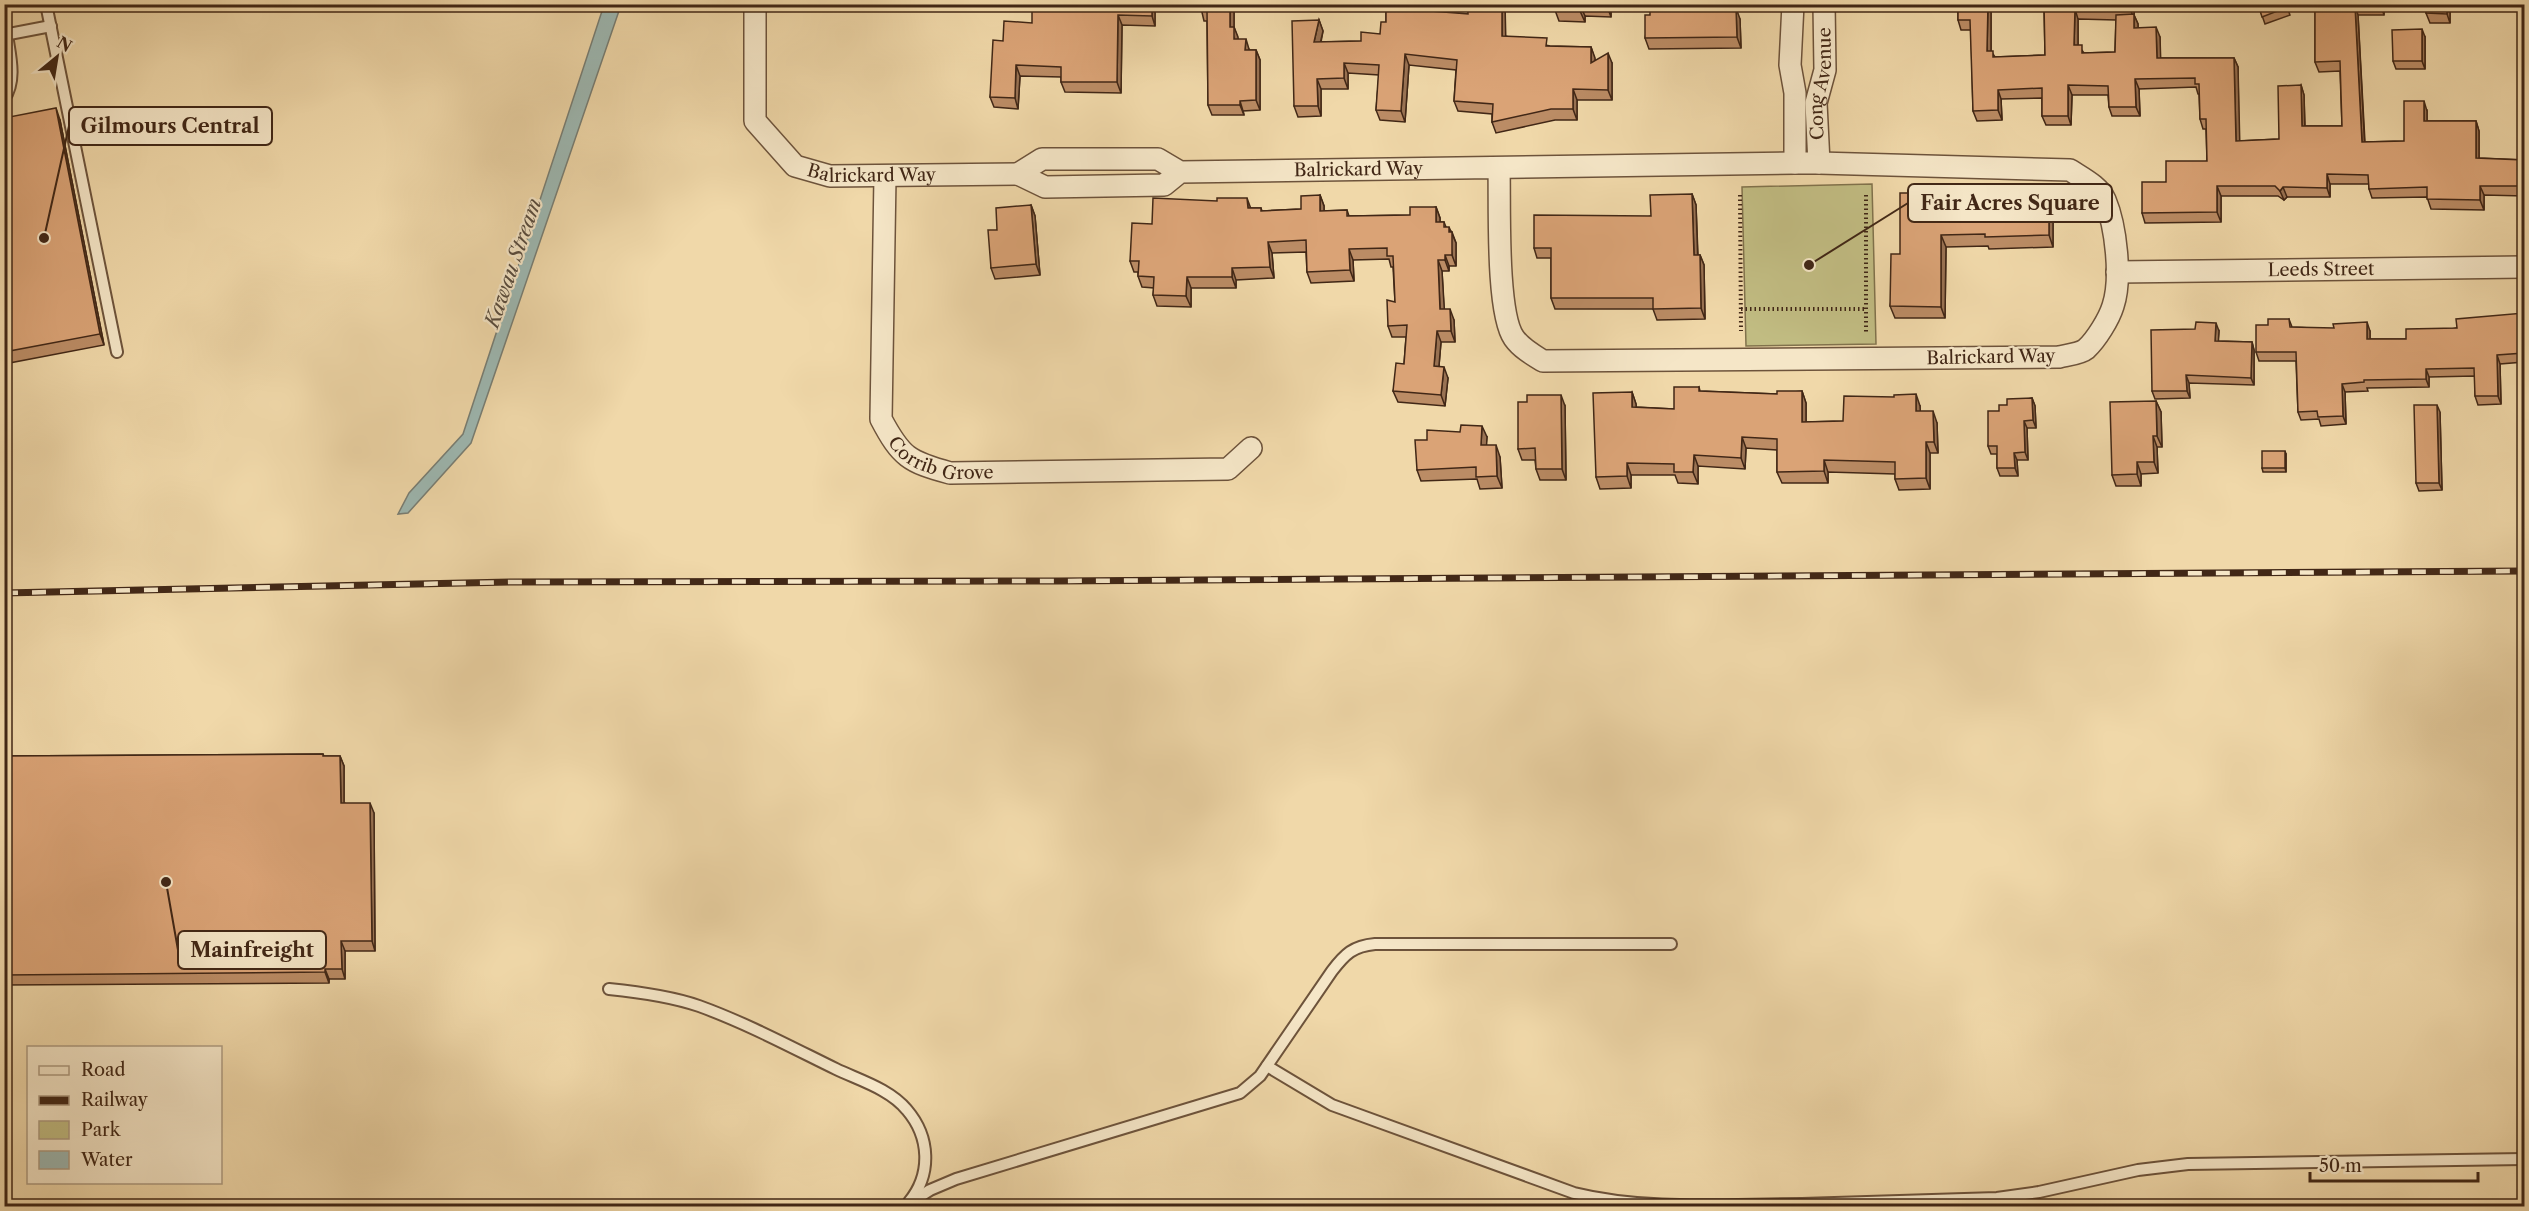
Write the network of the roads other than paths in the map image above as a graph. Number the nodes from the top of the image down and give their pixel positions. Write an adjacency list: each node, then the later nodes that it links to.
1 (46, 4): 5 (lane)
2 (755, 4): 11 (street, Balrickard Way)
3 (1793, 4): 8 (street, Cong Avenue)
4 (1824, 4): 9 (street, Cong Avenue)
5 (51, 26): 6 (lane); 14 (lane)
6 (6, 35): 7 (lane)
7 (4, 99)
8 (1795, 163): 9 (street, Balrickard Way); 10 (street, Balrickard Way)
9 (1819, 163): 13 (street, Balrickard Way)
10 (1499, 168): 11 (street, Balrickard Way); 13 (street, Balrickard Way)
11 (885, 177): 15 (street, Corrib Grove)
12 (2524, 267): 13 (street, Leeds Street)
13 (2117, 272)
14 (117, 352)
15 (1251, 448)
16 (1671, 944): 18 (lane)
17 (609, 989): 21 (lane)
18 (1267, 1066): 20 (lane); 21 (lane)
19 (2524, 1159): 20 (lane)
20 (1802, 1205)
21 (905, 1206)

